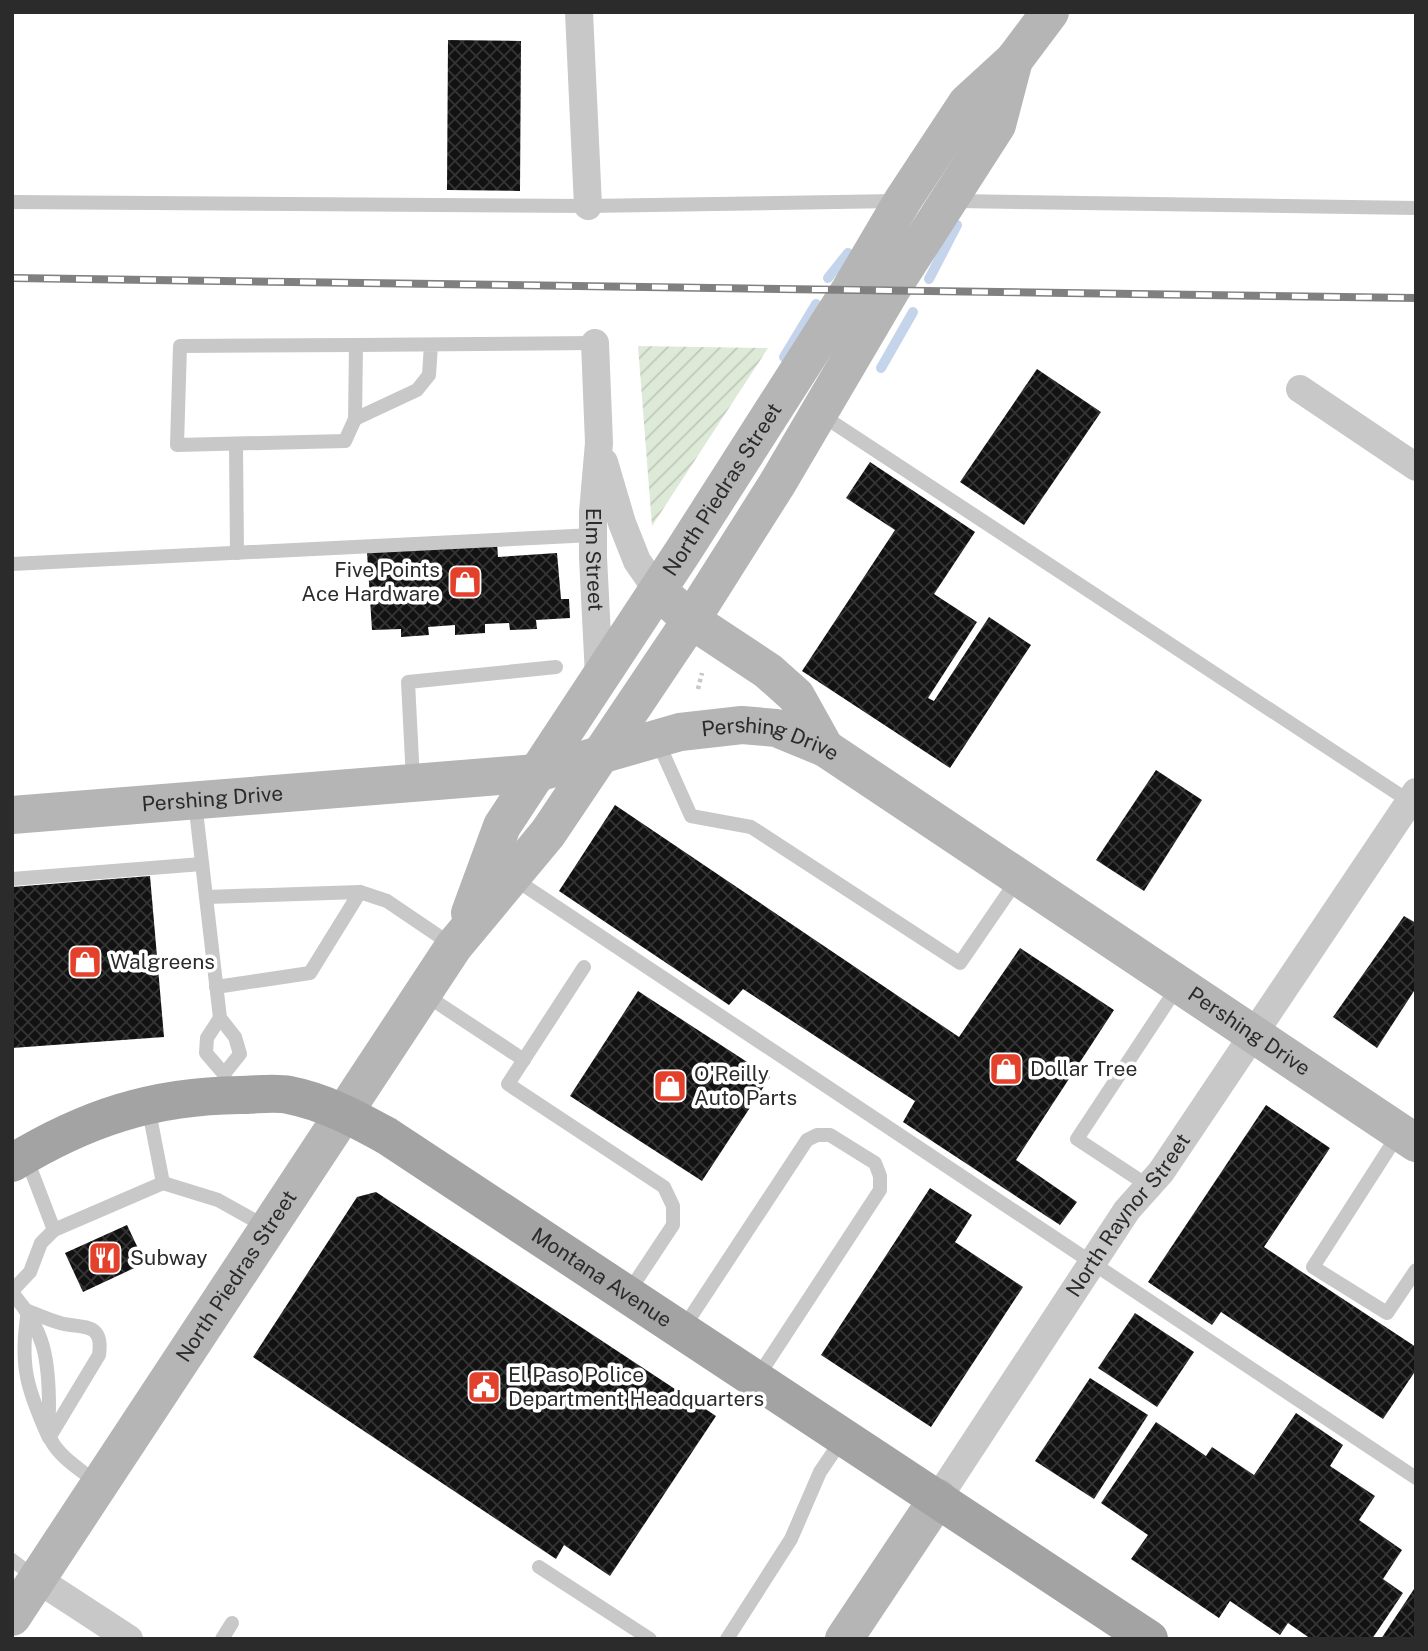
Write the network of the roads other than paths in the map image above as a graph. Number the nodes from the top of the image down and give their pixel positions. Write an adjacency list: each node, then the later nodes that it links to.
1 (579, 12): 7 (street)
2 (1050, 12): 3 (main road, North Piedras Street)
3 (1014, 60): 4 (main road, North Piedras Street); 5 (main road, North Piedras Street)
4 (903, 201): 7 (lane); 21 (main road, North Piedras Street)
5 (947, 201): 8 (lane); 13 (main road, North Piedras Street)
6 (12, 202): 7 (lane)
7 (588, 206)
8 (1416, 208)
9 (595, 343): 11 (lane); 15 (street, Elm Street)
10 (356, 345): 11 (lane); 14 (lane); 16 (lane)
11 (431, 345): 14 (lane)
12 (1300, 389): 17 (street)
13 (819, 414): 22 (main road, North Piedras Street); 31 (lane)
14 (355, 419): 16 (lane)
15 (599, 443): 18 (street, Elm Street); 21 (street, Elm Street)
16 (236, 445): 19 (lane)
17 (1416, 467)
18 (593, 535): 19 (lane); 24 (street, Elm Street)
19 (236, 553): 20 (lane)
20 (12, 564)
21 (657, 590): 22 (main road, Elm Street); 24 (main road, North Piedras Street)
22 (691, 620): 26 (main road, Elm Street); 27 (main road, North Piedras Street)
23 (556, 667): 29 (lane)
24 (599, 676): 28 (main road, North Piedras Street)
25 (656, 738): 26 (main road, Pershing Drive); 27 (main road, Pershing Drive); 36 (lane)
26 (825, 748): 36 (main road, Pershing Drive)
27 (601, 754): 28 (main road, Pershing Drive); 34 (main road, North Piedras Street)
28 (537, 773): 29 (main road, Pershing Drive); 39 (main road, North Piedras Street)
29 (413, 782): 30 (main road, Pershing Drive)
30 (195, 800): 32 (main road, Pershing Drive); 33 (lane)
31 (1414, 800): 45 (street, North Raynor Street)
32 (12, 816)
33 (202, 864): 35 (lane); 38 (lane)
34 (512, 877): 39 (main road, North Piedras Street); 56 (lane)
35 (12, 879)
36 (1018, 879): 41 (main road, Pershing Drive)
37 (360, 892): 38 (lane); 39 (lane); 42 (lane)
38 (206, 897): 42 (lane)
39 (458, 942): 43 (main road, North Piedras Street)
40 (584, 967): 46 (lane)
41 (1179, 986): 45 (main road, Pershing Drive); 53 (lane)
42 (216, 987): 44 (lane)
43 (423, 993): 46 (lane); 49 (main road, North Piedras Street)
44 (220, 1018): 47 (lane); 47 (lane)
45 (1254, 1035): 50 (main road, Pershing Drive); 53 (street, North Raynor Street)
46 (524, 1060): 59 (lane)
47 (225, 1085): 48 (main road, Montana Avenue); 49 (main road, Montana Avenue)
48 (148, 1105): 51 (main road, Montana Avenue); 52 (lane)
49 (345, 1112): 54 (main road, North Piedras Street); 59 (main road, Montana Avenue)
50 (1408, 1138): 57 (lane)
51 (19, 1160): 55 (lane)
52 (163, 1183): 54 (lane); 55 (lane)
53 (1147, 1185): 56 (street, North Raynor Street)
54 (268, 1228): 66 (main road, North Piedras Street)
55 (54, 1230): 58 (lane)
56 (1091, 1264): 65 (lane); 67 (street, North Raynor Street)
57 (1416, 1270)
58 (12, 1292): 60 (lane)
59 (627, 1294): 61 (main road, Montana Avenue)
60 (28, 1311): 64 (lane); 64 (lane); 64 (lane)
61 (682, 1331): 62 (main road, Montana Avenue); 62 (lane)
62 (756, 1379): 63 (main road, Montana Avenue)
63 (844, 1436): 67 (main road, Montana Avenue); 75 (lane)
64 (49, 1438): 66 (lane)
65 (1415, 1475)
66 (100, 1485): 69 (main road, North Piedras Street)
67 (938, 1498): 76 (main road, North Raynor Street); 77 (main road, Montana Avenue)
68 (539, 1567): 74 (lane)
69 (21, 1571): 70 (main road, North Piedras Street); 72 (street)
70 (12, 1617)
71 (232, 1623): 73 (lane)
72 (129, 1639)
73 (222, 1639)
74 (650, 1639)
75 (727, 1639)
76 (844, 1639)
77 (1149, 1639)

